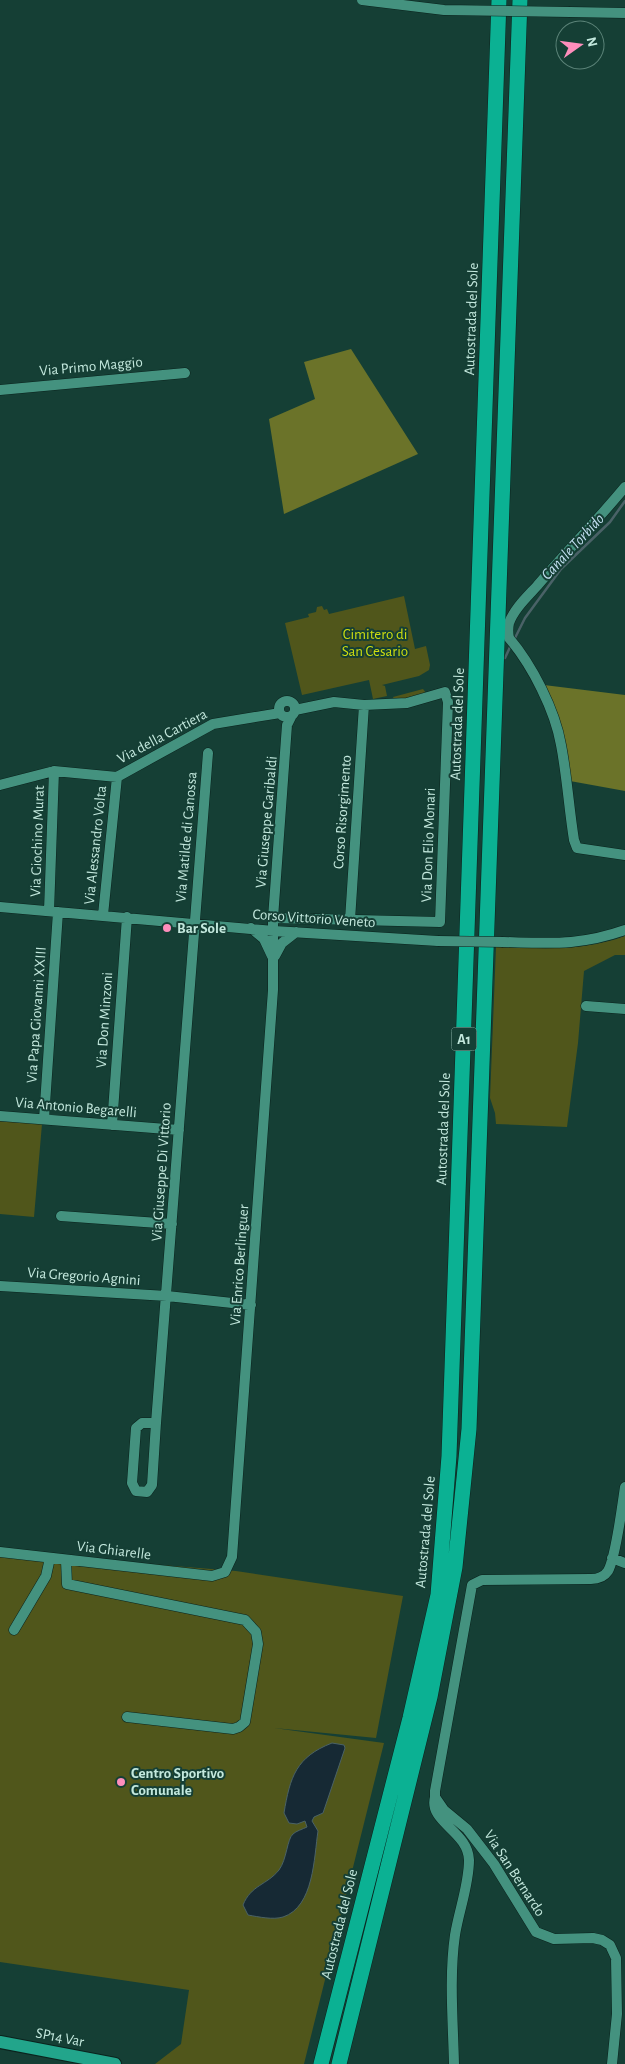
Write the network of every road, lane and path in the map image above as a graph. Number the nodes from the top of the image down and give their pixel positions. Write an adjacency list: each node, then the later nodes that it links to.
1 (362, 0): 4 (street, bridge)
2 (499, 0): 52 (highway, Autostrada del Sole / A1)
3 (520, 0): 53 (highway, Autostrada del Sole / A1)
4 (625, 13)
5 (185, 373): 6 (street, Via Primo Maggio)
6 (0, 390)
7 (625, 487): 15 (street)
8 (364, 705): 10 (street); 21 (street, Corso Risorgimento); 21 (street, Via Don Elio Monari)
9 (280, 713): 10 (street); 10 (street); 13 (street, Via della Cartiera)
10 (293, 713): 20 (street, Via Giuseppe Garibaldi)
11 (208, 753): 22 (street, Via Matilde di Canossa)
12 (54, 771): 13 (street, Via della Cartiera); 14 (street, Via della Cartiera); 17 (street, Via Giochino Murat)
13 (117, 777): 18 (street, Via Alessandro Volta)
14 (0, 785)
15 (625, 855)
16 (0, 907): 17 (street, Corso Vittorio Veneto)
17 (54, 912): 18 (street, Corso Vittorio Veneto); 31 (street, Via Papa Giovanni XXIII)
18 (103, 915): 19 (street, Corso Vittorio Veneto)
19 (127, 917): 22 (street, Corso Vittorio Veneto); 32 (street, Via Don Minzoni)
20 (273, 918): 21 (street, Via Don Elio Monari); 25 (street, Via Giuseppe Garibaldi)
21 (350, 920)
22 (194, 923): 23 (street, Corso Vittorio Veneto); 33 (street, Via Giuseppe Di Vittorio)
23 (251, 928): 25 (street, Corso Vittorio Veneto); 27 (street)
24 (625, 930): 26 (street, Corso Vittorio Veneto, bridge)
25 (274, 931): 26 (street, Corso Vittorio Veneto); 27 (street, Via Enrico Berlinguer)
26 (296, 932): 27 (street)
27 (274, 959): 38 (street, Via Enrico Berlinguer)
28 (586, 1006): 29 (street)
29 (625, 1009)
30 (0, 1116): 31 (street, Via Antonio Begarelli)
31 (44, 1119): 32 (street, Via Antonio Begarelli)
32 (112, 1125): 33 (street, Via Antonio Begarelli)
33 (179, 1130): 35 (street, Via Giuseppe Di Vittorio)
34 (61, 1216): 35 (street)
35 (172, 1224): 37 (street, Via Giuseppe Di Vittorio)
36 (0, 1286): 37 (street, Via Gregorio Agnini)
37 (167, 1296): 38 (street, Via Gregorio Agnini); 39 (street, Via Giuseppe Di Vittorio)
38 (251, 1305): 46 (street, Via Enrico Berlinguer)
39 (156, 1423): 39 (street, Via Giuseppe Di Vittorio)
40 (625, 1487): 44 (street)
41 (0, 1552): 42 (street, Via Ghiarelle)
42 (50, 1558): 43 (street, Via Ghiarelle); 47 (street)
43 (66, 1560): 46 (street, Via Ghiarelle); 48 (street)
44 (610, 1563): 45 (street); 49 (street, Via San Bernardo)
45 (625, 1563)
46 (225, 1572)
47 (14, 1630)
48 (127, 1717)
49 (435, 1797): 54 (street, Via San Bernardo); 55 (street, Via San Bernardo)
50 (0, 2042): 51 (main road, SP14 Var)
51 (114, 2064)
52 (321, 2064)
53 (339, 2064)
54 (454, 2064)
55 (612, 2064)

